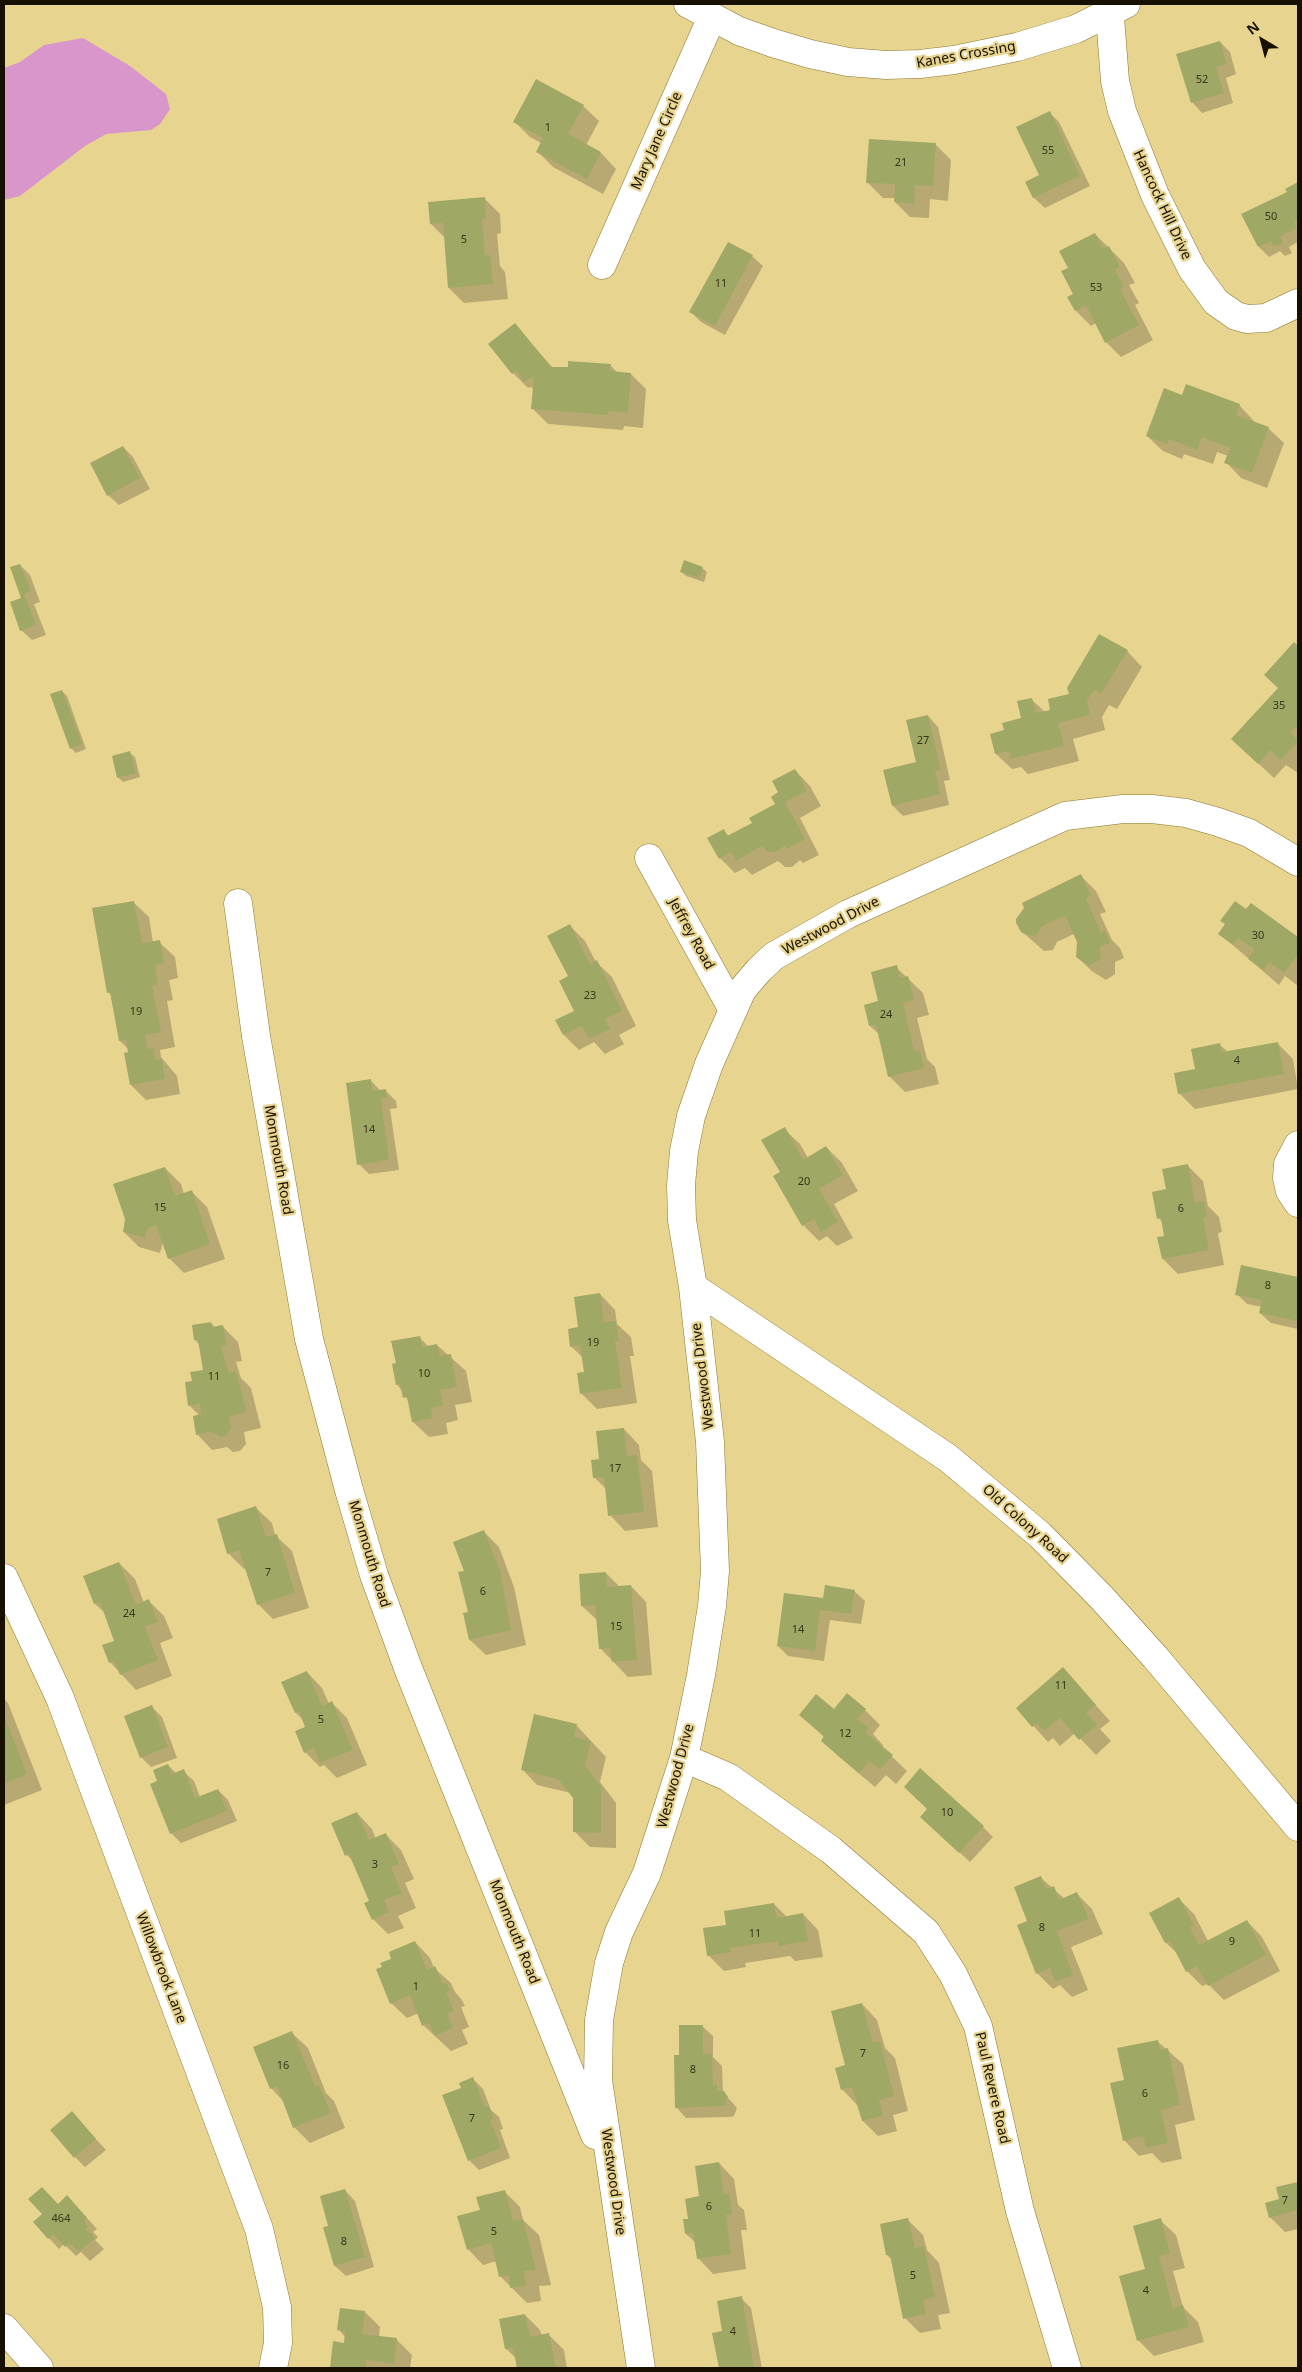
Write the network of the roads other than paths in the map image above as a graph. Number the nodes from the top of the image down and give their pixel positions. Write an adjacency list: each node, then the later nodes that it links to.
1 (688, 4): 3 (street, Kanes Crossing)
2 (1115, 7): 3 (street, Kanes Crossing); 5 (street, Hancock Hill Drive)
3 (712, 17): 4 (street, Mary Jane Circle)
4 (602, 265)
5 (1298, 303)
6 (649, 858): 9 (street, Jeffrey Road)
7 (1298, 862): 9 (street, Westwood Drive)
8 (238, 903): 16 (street, Monmouth Road)
9 (733, 1010): 12 (street, Westwood Drive)
10 (1298, 1145): 11 (street)
11 (1298, 1203)
12 (693, 1287): 14 (street, Westwood Drive); 15 (street, Old Colony Road)
13 (4, 1578): 19 (street, Willowbrook Lane)
14 (684, 1758): 16 (street, Westwood Drive); 21 (street, Paul Revere Road)
15 (1298, 1827)
16 (611, 2173): 20 (street, Westwood Drive)
17 (4, 2328): 18 (street)
18 (39, 2368)
19 (273, 2368)
20 (641, 2368)
21 (1067, 2368)

